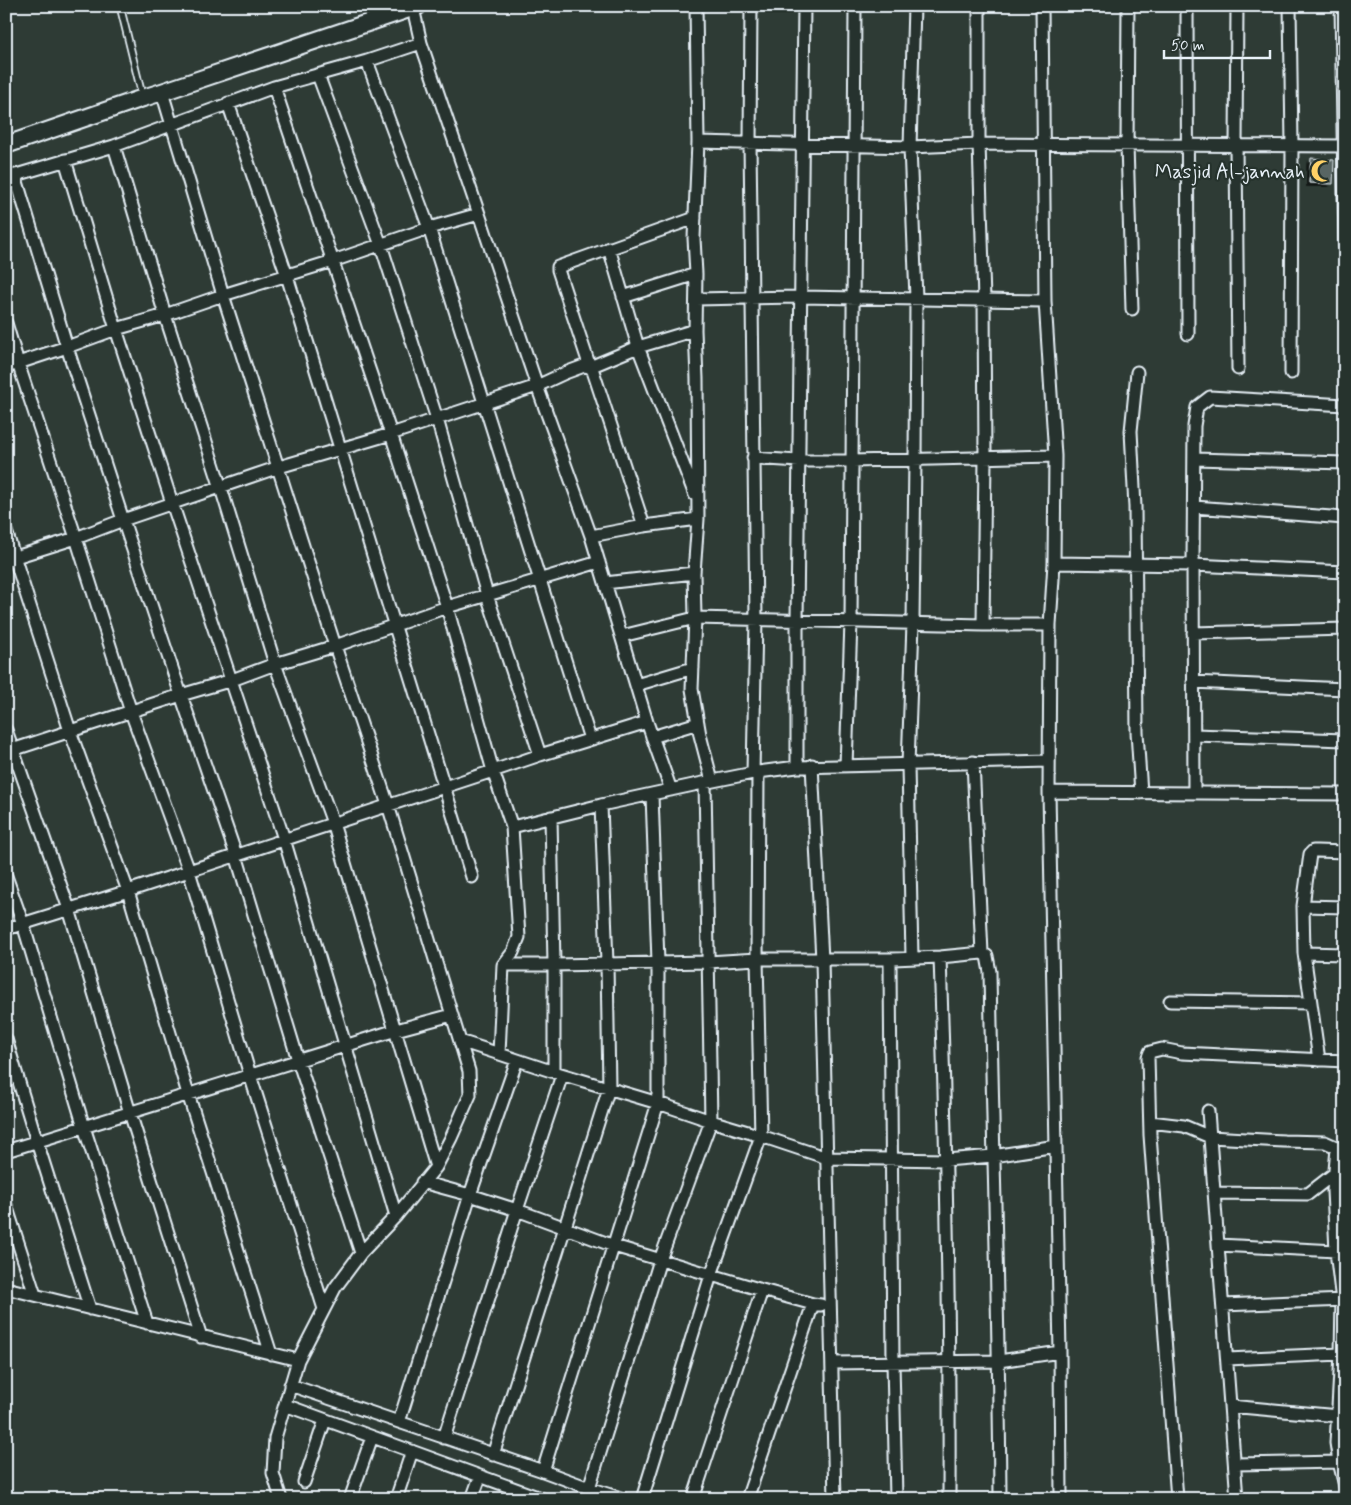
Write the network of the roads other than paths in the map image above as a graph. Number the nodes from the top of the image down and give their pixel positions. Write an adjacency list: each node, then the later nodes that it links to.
1 (120, 6): 20 (lane)
2 (696, 6): 23 (street)
3 (751, 6): 24 (street)
4 (804, 6): 28 (street)
5 (855, 6): 33 (street)
6 (914, 6): 36 (street)
7 (979, 6): 25 (street)
8 (1042, 6): 29 (street)
9 (1128, 6): 30 (street)
10 (1187, 6): 26 (street)
11 (1237, 6): 31 (street)
12 (1290, 6): 34 (street)
13 (1341, 6): 35 (street)
14 (415, 7): 15 (street); 19 (street)
15 (421, 43): 16 (street); 39 (street)
16 (367, 61): 17 (street); 41 (street)
17 (318, 75): 18 (street); 42 (street)
18 (274, 87): 21 (street); 45 (street)
19 (162, 92): 20 (street); 22 (street)
20 (142, 98): 27 (street)
21 (228, 103): 22 (street); 47 (street)
22 (172, 124): 32 (street); 48 (street)
23 (698, 142): 24 (street); 40 (street)
24 (750, 143): 28 (street); 54 (street)
25 (979, 144): 29 (street); 36 (street); 55 (street)
26 (1187, 144): 30 (street); 31 (street); 62 (street)
27 (6, 145)
28 (802, 145): 33 (street); 50 (street)
29 (1044, 145): 30 (street); 56 (street)
30 (1127, 145): 57 (street)
31 (1236, 145): 34 (street); 68 (street)
32 (114, 146): 37 (street); 58 (street)
33 (854, 146): 36 (street); 51 (street)
34 (1292, 146): 35 (street); 70 (street)
35 (1344, 146): 43 (street)
36 (910, 147): 52 (street)
37 (65, 160): 38 (street); 60 (street)
38 (11, 177): 63 (street)
39 (479, 214): 41 (street); 71 (street)
40 (695, 218): 44 (street); 46 (street)
41 (428, 228): 42 (street); 72 (street)
42 (381, 245): 45 (street); 74 (street)
43 (1345, 246)
44 (609, 248): 49 (street); 67 (street)
45 (333, 261): 47 (street); 75 (street)
46 (696, 274): 49 (street); 53 (street)
47 (287, 276): 48 (street); 76 (street)
48 (223, 295): 58 (street); 85 (street)
49 (623, 297): 64 (street)
50 (800, 297): 51 (street); 54 (street); 82 (street)
51 (852, 297): 52 (street); 83 (street)
52 (916, 298): 55 (street); 80 (street)
53 (696, 299): 54 (street); 61 (street)
54 (752, 299): 78 (street)
55 (984, 300): 56 (street); 79 (street)
56 (1045, 301): 77 (street)
57 (1132, 309)
58 (165, 315): 60 (street); 86 (street)
59 (6, 323): 65 (street)
60 (116, 329): 63 (street); 88 (street)
61 (695, 330): 64 (street); 87 (street)
62 (1188, 334)
63 (67, 347): 65 (street); 92 (street)
64 (638, 347): 67 (street); 87 (street)
65 (18, 363): 66 (street); 96 (street)
66 (6, 367)
67 (590, 367): 71 (street); 93 (street)
68 (1238, 369)
69 (1137, 372): 100 (street)
70 (1291, 373)
71 (537, 386): 72 (street); 95 (street)
72 (483, 402): 74 (street); 104 (street)
73 (1345, 406): 81 (street)
74 (437, 419): 75 (street); 106 (street)
75 (391, 434): 76 (street); 107 (street)
76 (339, 449): 85 (street); 113 (street)
77 (1056, 456): 79 (street); 99 (street)
78 (753, 458): 82 (street); 109 (street)
79 (985, 458): 80 (street); 114 (street)
80 (915, 459): 83 (street); 112 (street)
81 (1194, 459): 84 (street); 89 (street)
82 (798, 461): 83 (street); 110 (street)
83 (852, 462): 111 (street)
84 (1345, 463)
85 (279, 467): 86 (street); 119 (street)
86 (221, 488): 88 (street); 120 (street)
87 (697, 501): 91 (street)
88 (172, 503): 92 (street); 122 (street)
89 (1194, 507): 90 (street); 101 (street)
90 (1345, 518)
91 (698, 519): 93 (street); 103 (street)
92 (123, 520): 96 (street); 126 (street)
93 (644, 526): 95 (street)
94 (6, 531): 97 (street)
95 (591, 536): 98 (street)
96 (76, 538): 97 (street); 127 (street)
97 (10, 558): 131 (street)
98 (599, 562): 104 (street); 105 (street)
99 (1054, 563): 100 (street); 115 (street)
100 (1135, 563): 101 (street); 150 (street)
101 (1193, 565): 102 (street); 117 (street)
102 (1345, 572)
103 (694, 573): 105 (street); 108 (street)
104 (540, 580): 106 (street); 134 (street)
105 (606, 583): 118 (street)
106 (487, 595): 107 (street); 137 (street)
107 (447, 607): 113 (street); 144 (street)
108 (695, 618): 109 (street); 118 (street); 121 (street)
109 (756, 619): 110 (street); 145 (street)
110 (797, 620): 111 (street); 143 (street)
111 (850, 622): 112 (street); 142 (street)
112 (913, 623): 114 (street); 140 (street)
113 (394, 625): 119 (street); 147 (street)
114 (983, 625): 115 (street)
115 (1050, 625): 138 (street)
116 (1345, 629): 117 (street)
117 (1193, 632): 123 (street)
118 (622, 636): 124 (street)
119 (335, 646): 120 (street); 154 (street)
120 (275, 664): 122 (street); 157 (street)
121 (693, 668): 124 (street); 129 (street)
122 (232, 680): 126 (street); 159 (street)
123 (1193, 682): 125 (street); 132 (street)
124 (636, 685): 128 (street)
125 (1345, 689)
126 (180, 695): 127 (street); 161 (street)
127 (131, 712): 131 (street); 162 (street)
128 (647, 722): 133 (street); 134 (street)
129 (698, 723): 133 (street); 146 (street)
130 (6, 730): 136 (street)
131 (70, 731): 136 (street); 165 (street)
132 (1194, 735): 135 (street); 151 (street)
133 (652, 737): 148 (street)
134 (590, 739): 137 (street)
135 (1345, 740)
136 (10, 751): 168 (street)
137 (540, 755): 144 (street)
138 (1049, 761): 139 (street); 149 (street)
139 (973, 762): 140 (street); 171 (street)
140 (908, 765): 142 (street); 175 (street)
141 (812, 766): 142 (street); 143 (street); 178 (street)
142 (846, 766)
143 (797, 767): 145 (street)
144 (493, 771): 147 (street); 158 (street)
145 (755, 773): 146 (street); 176 (street)
146 (709, 782): 148 (street); 180 (street)
147 (444, 786): 154 (street); 164 (street)
148 (671, 790): 153 (street)
149 (1049, 792): 150 (street); 209 (street)
150 (1141, 793): 151 (street)
151 (1194, 793): 152 (street)
152 (1345, 794)
153 (652, 795): 155 (street); 179 (street)
154 (388, 805): 157 (street); 186 (street)
155 (601, 805): 156 (street); 181 (street)
156 (551, 817): 158 (street); 183 (street)
157 (333, 823): 159 (street); 187 (street)
158 (512, 827): 182 (street)
159 (284, 840): 161 (street); 190 (street)
160 (1345, 852): 166 (street)
161 (236, 855): 162 (street); 192 (street)
162 (189, 871): 165 (street); 197 (street)
163 (6, 876): 169 (street)
164 (472, 877)
165 (128, 891): 168 (street); 199 (street)
166 (1302, 906): 167 (street); 172 (street)
167 (1345, 906)
168 (69, 910): 169 (street); 202 (street)
169 (23, 924): 170 (street); 205 (street)
170 (6, 929)
171 (982, 953): 174 (street); 211 (street)
172 (1304, 953): 173 (street); 185 (street)
173 (1345, 954)
174 (940, 957): 175 (street); 214 (street)
175 (912, 958): 177 (street)
176 (758, 959): 178 (street); 180 (street); 206 (street)
177 (893, 959): 178 (street); 213 (street)
178 (822, 960): 212 (street)
179 (658, 962): 180 (street); 181 (street); 200 (street)
180 (708, 962): 203 (street)
181 (607, 963): 183 (street); 198 (street)
182 (503, 965): 183 (street); 191 (street)
183 (554, 965): 196 (street)
184 (1170, 1001): 185 (street)
185 (1311, 1002): 194 (street)
186 (452, 1015): 187 (street); 189 (street)
187 (396, 1030): 190 (street); 215 (street)
188 (6, 1039): 208 (street)
189 (460, 1041): 191 (street); 215 (street)
190 (346, 1045): 192 (street); 222 (street)
191 (499, 1054): 193 (street)
192 (298, 1060): 197 (street); 227 (street)
193 (518, 1060): 196 (street); 219 (street)
194 (1319, 1060): 195 (street); 204 (street)
195 (1345, 1061)
196 (558, 1074): 198 (street); 221 (street)
197 (250, 1075): 199 (street); 238 (street)
198 (609, 1088): 200 (street); 223 (street)
199 (188, 1094): 202 (street); 242 (street)
200 (658, 1103): 203 (street); 225 (street)
201 (1208, 1111): 207 (street)
202 (130, 1113): 205 (street); 240 (street)
203 (711, 1121): 206 (street); 228 (street)
204 (1150, 1122): 207 (street); 281 (street)
205 (84, 1127): 208 (street); 239 (street)
206 (762, 1136): 212 (street); 229 (street)
207 (1210, 1137): 216 (street); 218 (street)
208 (37, 1142): 210 (street); 237 (street)
209 (1056, 1146): 211 (street); 241 (street)
210 (6, 1151)
211 (993, 1156): 214 (street); 246 (street)
212 (827, 1158): 213 (street); 236 (street)
213 (892, 1158): 214 (street); 247 (street)
214 (946, 1160): 248 (street)
215 (436, 1167): 217 (street)
216 (1335, 1173): 218 (street); 226 (street)
217 (422, 1182): 219 (street); 222 (street)
218 (1214, 1193): 224 (street)
219 (470, 1195): 221 (street); 255 (street)
220 (6, 1204): 232 (street)
221 (516, 1210): 223 (street); 257 (street)
222 (396, 1216): 227 (street)
223 (565, 1228): 225 (street); 259 (street)
224 (1218, 1245): 226 (street); 235 (street)
225 (614, 1246): 228 (street); 262 (street)
226 (1336, 1252): 233 (street)
227 (360, 1253): 238 (street)
228 (660, 1260): 229 (street); 266 (street)
229 (711, 1275): 231 (street); 273 (street)
230 (7, 1290): 232 (street)
231 (762, 1290): 234 (street); 274 (street)
232 (35, 1295): 237 (street)
233 (1343, 1300): 235 (street); 243 (street)
234 (813, 1304): 236 (street); 275 (street)
235 (1223, 1305): 244 (street)
236 (830, 1306): 249 (street)
237 (90, 1309): 239 (street)
238 (324, 1309): 245 (street)
239 (147, 1323): 240 (street)
240 (202, 1337): 242 (street)
241 (1060, 1352): 246 (street); 280 (street)
242 (271, 1354): 245 (street)
243 (1341, 1354): 244 (street); 253 (street)
244 (1227, 1359): 252 (street)
245 (298, 1360): 250 (street)
246 (1000, 1360): 248 (street); 279 (street)
247 (893, 1362): 248 (street); 249 (street); 277 (street)
248 (949, 1362): 278 (street)
249 (832, 1363): 276 (street)
250 (290, 1385): 251 (street); 255 (street)
251 (285, 1405): 254 (street); 267 (street)
252 (1230, 1406): 253 (street); 261 (street)
253 (1338, 1416): 260 (street)
254 (326, 1420): 256 (street); 264 (street)
255 (399, 1422): 257 (street)
256 (372, 1437): 258 (street); 268 (street)
257 (444, 1438): 259 (street)
258 (412, 1451): 263 (street); 269 (street)
259 (493, 1455): 262 (street)
260 (1339, 1462): 261 (street); 265 (street)
261 (1235, 1464): 282 (street)
262 (543, 1472): 266 (street)
263 (480, 1476): 270 (street); 271 (street)
264 (304, 1482)
265 (1345, 1486)
266 (589, 1488): 272 (street)
267 (281, 1499)
268 (350, 1499)
269 (396, 1499)
270 (472, 1499)
271 (543, 1499)
272 (622, 1499)
273 (642, 1499)
274 (693, 1499)
275 (747, 1499)
276 (835, 1499)
277 (896, 1499)
278 (949, 1499)
279 (1000, 1499)
280 (1061, 1499)
281 (1177, 1499)
282 (1238, 1499)

